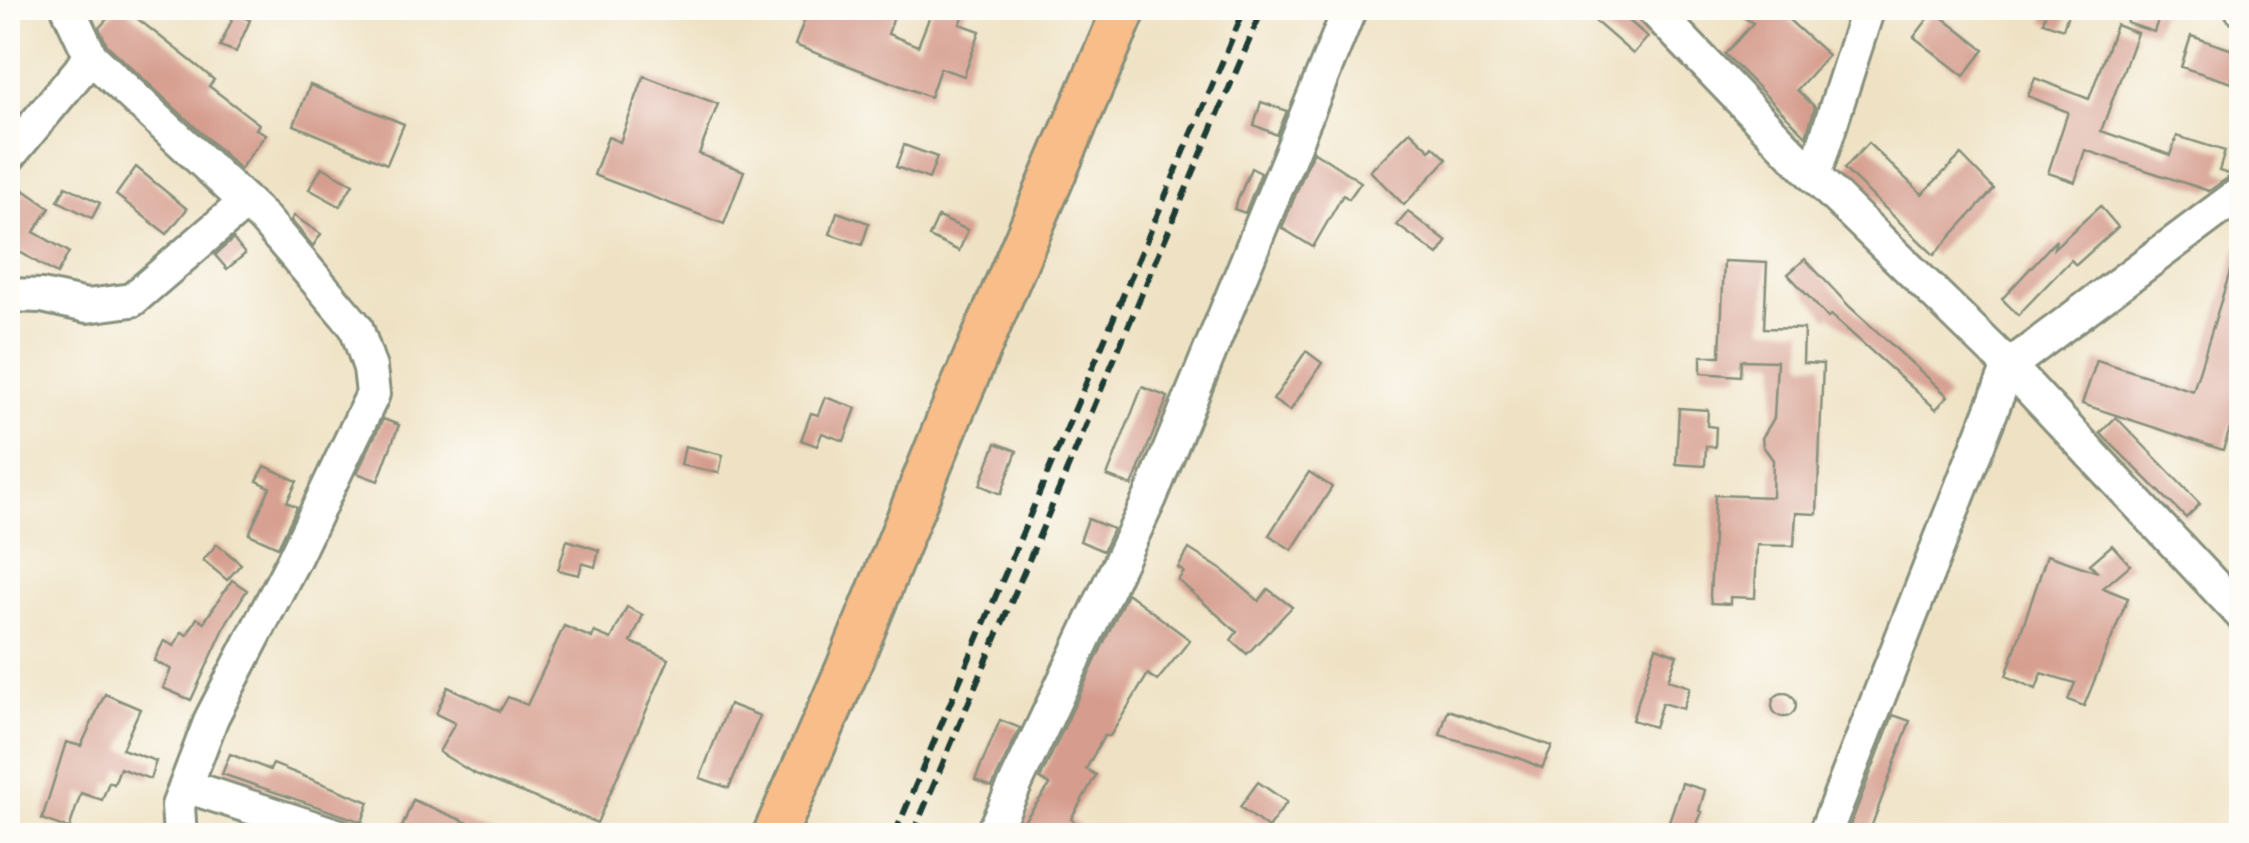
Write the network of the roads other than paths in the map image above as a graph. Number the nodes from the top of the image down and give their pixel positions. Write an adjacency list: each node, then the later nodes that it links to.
1 (68, 8): 6 (street)
2 (1125, 8): 17 (main road)
3 (1350, 8): 18 (street)
4 (1652, 8): 8 (street)
5 (1868, 8): 8 (street)
6 (91, 57): 7 (street); 10 (street)
7 (8, 156)
8 (1814, 176): 12 (street)
9 (2242, 192): 12 (street)
10 (246, 202): 11 (street); 14 (street)
11 (8, 295)
12 (2010, 366): 13 (street); 19 (street)
13 (2242, 615)
14 (186, 786): 15 (street); 16 (street)
15 (180, 836)
16 (340, 836)
17 (774, 836)
18 (991, 836)
19 (1824, 836)

